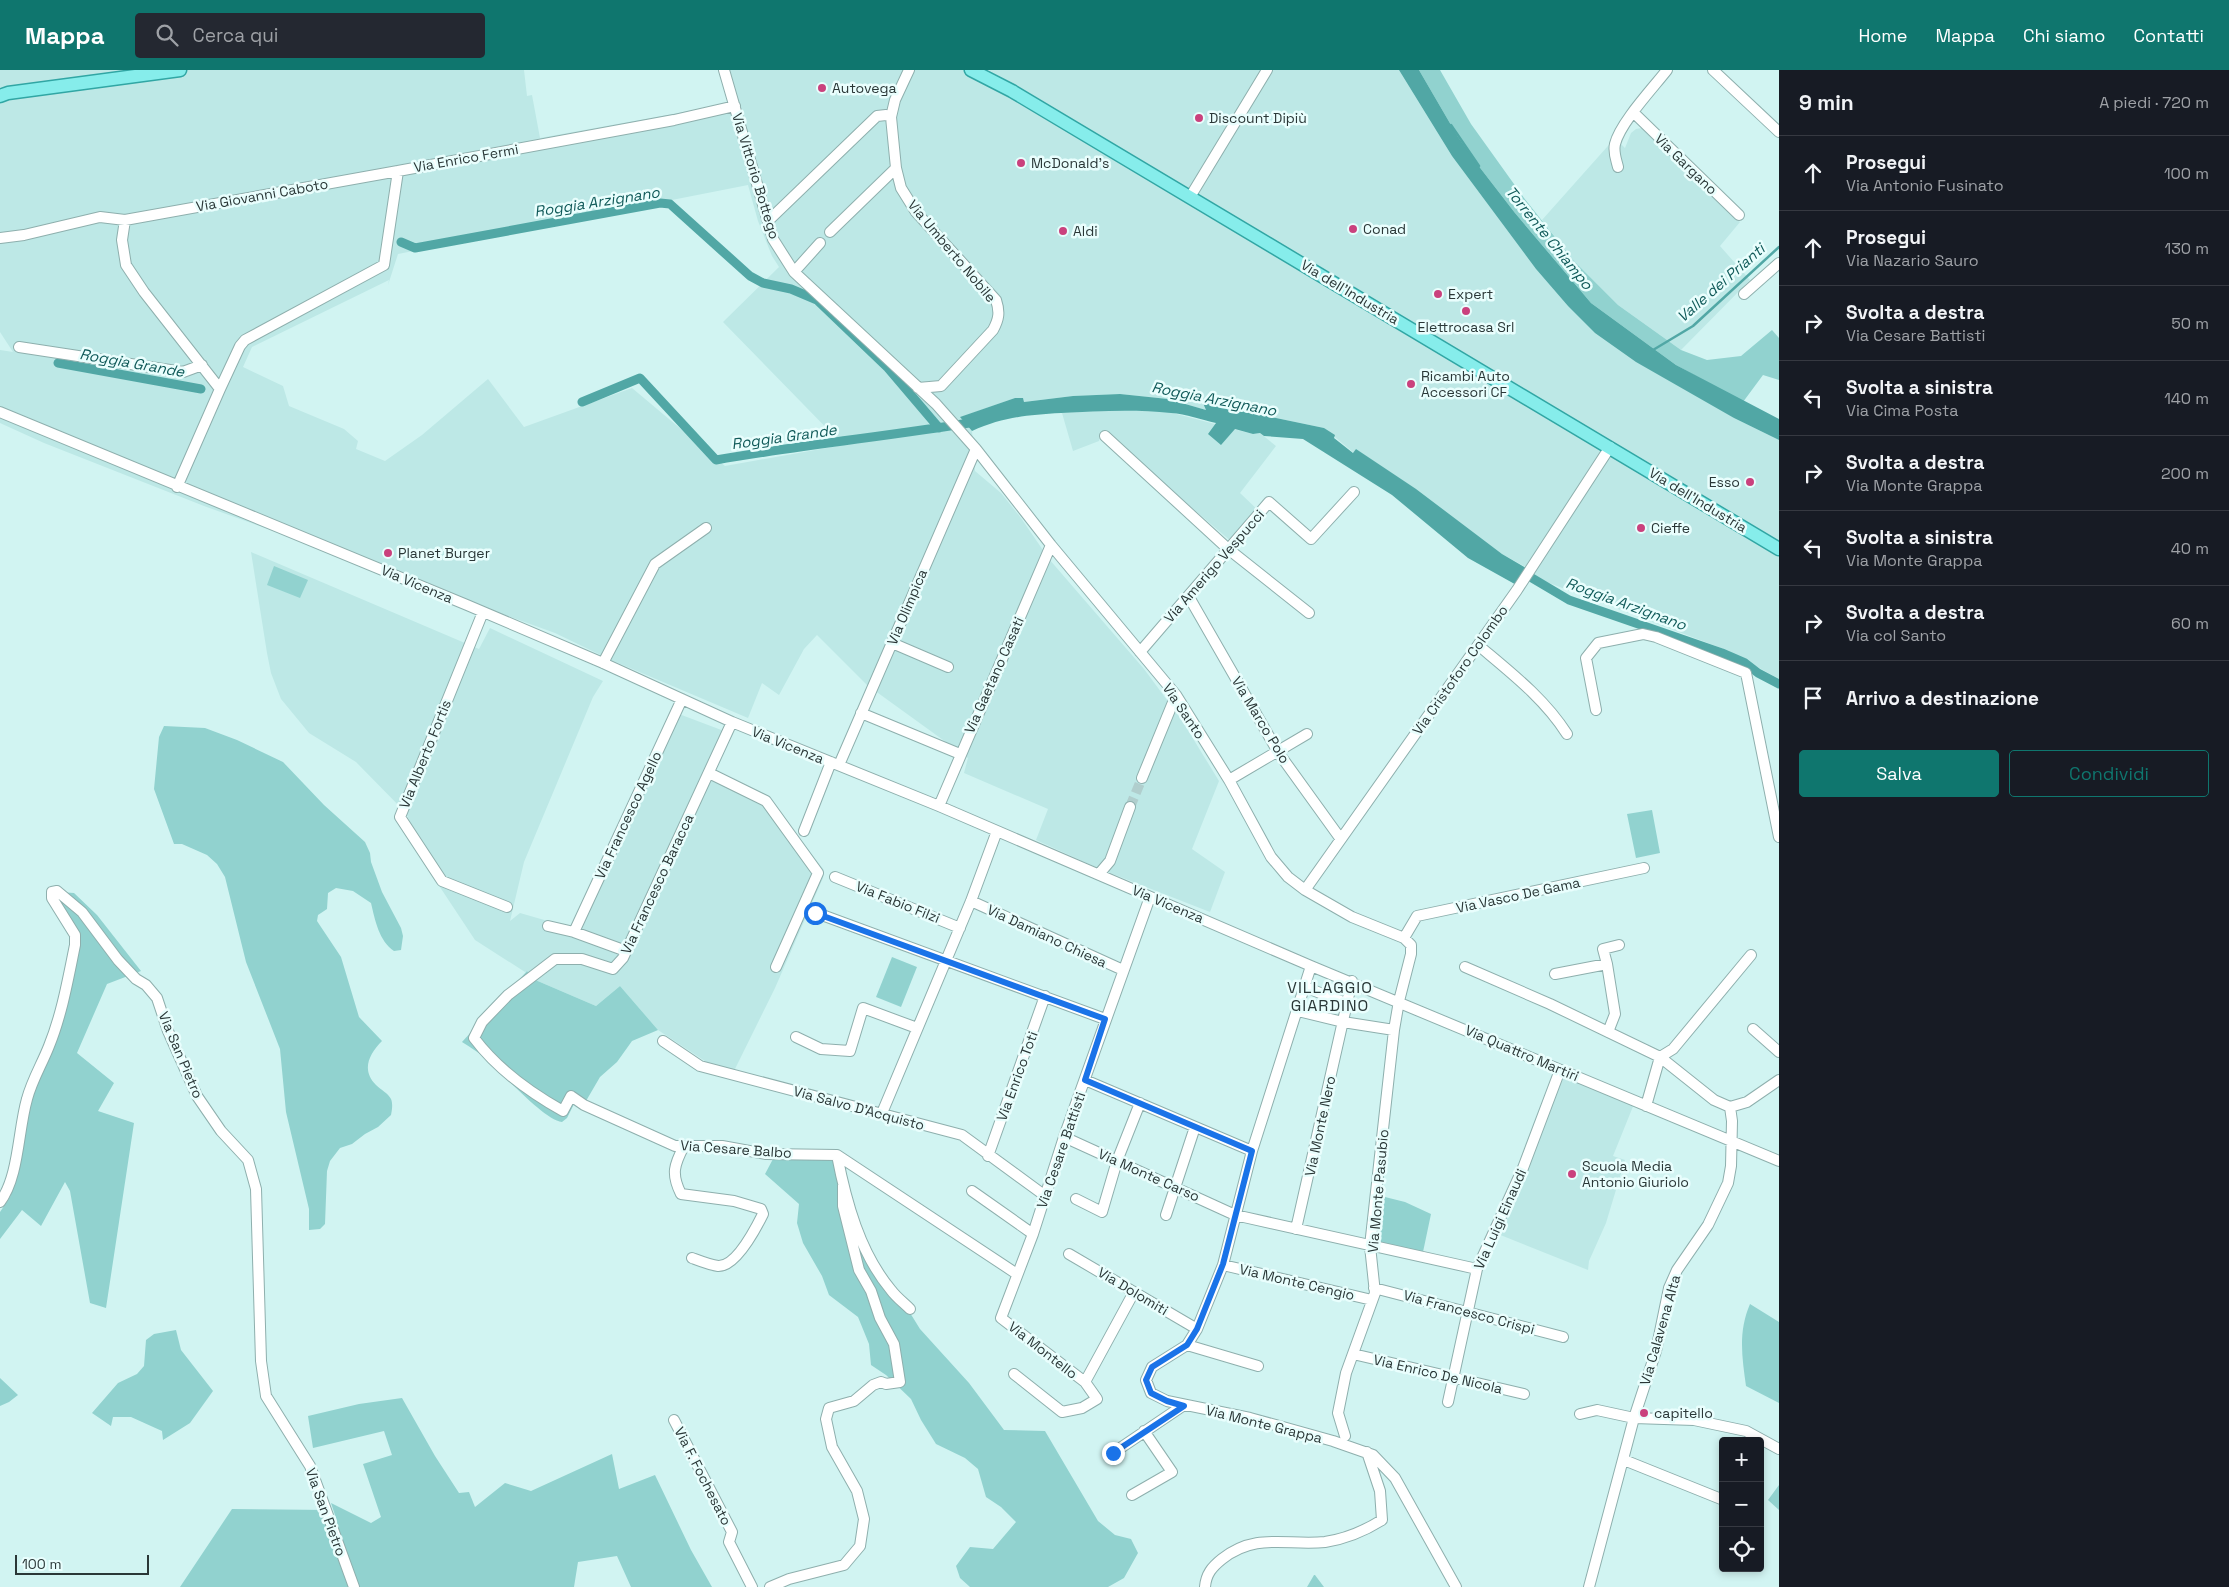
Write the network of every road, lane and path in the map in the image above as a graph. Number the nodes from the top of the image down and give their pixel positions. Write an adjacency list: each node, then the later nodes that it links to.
1 (180, 70): 8 (main road)
2 (908, 70): 11 (street, Via Umberto Nobile)
3 (970, 70): 16 (main road, Via dell'Industria)
4 (1267, 70): 16 (street)
5 (1667, 70): 10 (street)
6 (1713, 70): 12 (street)
7 (725, 72): 9 (street, Via Vittorio Bottego)
8 (0, 96)
9 (735, 106): 15 (street, Via Enrico Fermi); 19 (street, Via Vittorio Bottego)
10 (1634, 113): 13 (street); 17 (street, Via Gargano)
11 (891, 117): 14 (street, Via Umberto Nobile); 19 (street)
12 (1779, 132)
13 (1618, 167)
14 (896, 168): 20 (street); 28 (street, Via Umberto Nobile)
15 (398, 171): 18 (street, Via Giovanni Caboto); 30 (street, Via Enrico Fermi)
16 (1190, 196): 34 (main road, Via dell'Industria)
17 (1739, 215)
18 (125, 220): 21 (street, Via Giovanni Caboto); 27 (street)
19 (768, 221): 24 (street, Via Vittorio Bottego)
20 (830, 232)
21 (4, 236)
22 (820, 243): 24 (street)
23 (1779, 263): 25 (street)
24 (794, 272): 29 (street, Via Vittorio Bottego)
25 (1744, 294)
26 (19, 347): 27 (street)
27 (202, 365): 30 (street)
28 (941, 386): 29 (street); 31 (street, Via Umberto Nobile)
29 (918, 388): 31 (street, Via Vittorio Bottego)
30 (220, 389): 36 (street, Via Enrico Fermi)
31 (936, 404): 35 (street, Via Santo)
32 (0, 412): 36 (street, Via Vicenza)
33 (1105, 436): 40 (street)
34 (1610, 447): 41 (main road, Via dell'Industria); 46 (street, Via Cristoforo Colombo)
35 (976, 449): 39 (street, Via Santo); 45 (street, Via Olimpica)
36 (177, 486): 43 (street, Via Vicenza)
37 (1354, 492): 40 (street, Via Amerigo Vespucci)
38 (706, 528): 48 (street)
39 (1051, 545): 47 (street, Via Santo); 58 (street, Via Gaetano Casati)
40 (1227, 548): 42 (street, Via Amerigo Vespucci); 44 (street)
41 (1779, 549)
42 (1189, 596): 47 (street, Via Amerigo Vespucci); 57 (street, Via Marco Polo)
43 (483, 612): 48 (street, Via Vicenza); 75 (street, Via Alberto Fortis)
44 (1309, 613)
45 (892, 643): 49 (street); 53 (street, Via Olimpica)
46 (1478, 645): 56 (street); 68 (street, Via Cristoforo Colombo)
47 (1140, 652): 50 (street, Via Santo)
48 (603, 663): 51 (street, Via Vicenza)
49 (948, 667)
50 (1176, 695): 61 (street); 62 (street, Via Santo)
51 (682, 699): 54 (street, Via Vicenza); 79 (street, Via Francesco Agello)
52 (1596, 710): 67 (street)
53 (862, 714): 58 (street); 59 (street, Via Olimpica)
54 (732, 722): 59 (street, Via Vicenza); 60 (street, Via Francesco Baracca)
55 (1307, 734): 57 (street)
56 (1566, 734)
57 (1278, 752): 62 (street); 68 (street, Via Marco Polo)
58 (960, 754): 63 (street, Via Gaetano Casati)
59 (835, 763): 63 (street, Via Vicenza); 65 (street, Via Vicenza)
60 (708, 773): 76 (street); 82 (street, Via Francesco Baracca)
61 (1142, 778)
62 (1229, 780): 72 (street, Via Santo)
63 (939, 806): 66 (street, Via Vicenza)
64 (1130, 807): 70 (street)
65 (804, 831)
66 (997, 831): 70 (street, Via Vicenza); 74 (street)
67 (1779, 837)
68 (1340, 838): 72 (street, Via Cristoforo Colombo)
69 (1644, 868): 80 (street, Via Vasco De Gama)
70 (1099, 874): 73 (street, Via Vicenza)
71 (836, 877): 78 (street, Via Fabio Filzi)
72 (1305, 890): 80 (street, Via Santo)
73 (1150, 897): 87 (street, Via Vicenza); 89 (street, Via Cesare Battisti)
74 (971, 901): 78 (street); 89 (street, Via Damiano Chiesa)
75 (506, 907)
76 (803, 908): 84 (street); 86 (street)
77 (548, 926): 79 (street)
78 (960, 928): 84 (street)
79 (574, 932): 82 (street)
80 (1404, 938): 94 (street)
81 (1618, 946): 85 (street)
82 (626, 950): 111 (street, Via Francesco Baracca)
83 (1751, 955): 106 (street)
84 (946, 961): 93 (street); 99 (street)
85 (1607, 964): 90 (street); 102 (street)
86 (776, 966)
87 (1311, 966): 91 (street, Via Vicenza); 92 (street, Via Monte Grappa)
88 (1464, 967): 102 (street)
89 (1123, 970): 97 (street, Via Cesare Battisti)
90 (1555, 974)
91 (1352, 981): 94 (street, Via Quattro Martiri); 95 (street, Via Monte Nero)
92 (1305, 987): 95 (street); 96 (street, Via Monte Grappa)
93 (1045, 996): 97 (street); 121 (street, Via Enrico Toti)
94 (1399, 1000): 100 (street, Via Monte Pasubio); 107 (street, Via Quattro Martiri)
95 (1348, 1004): 98 (street, Via Monte Nero)
96 (1298, 1011): 98 (street); 119 (street, Via Monte Grappa)
97 (1105, 1019): 108 (street, Via Cesare Battisti)
98 (1342, 1022): 100 (street); 132 (street, Via Monte Nero)
99 (917, 1028): 103 (street); 114 (street)
100 (1394, 1030): 134 (street, Via Monte Pasubio)
101 (1753, 1030): 105 (street)
102 (1608, 1032): 106 (street)
103 (796, 1037)
104 (663, 1041): 114 (street, Via Salvo D'Acquisto)
105 (1779, 1052)
106 (1660, 1058): 112 (street); 113 (street)
107 (1560, 1070): 112 (street, Via Quattro Martiri); 138 (street, Via Luigi Einaudi)
108 (1085, 1080): 110 (street); 116 (street, Via Cesare Battisti)
109 (1779, 1080): 113 (street)
110 (1140, 1103): 115 (street); 122 (street)
111 (584, 1105): 118 (street, Via Cesare Balbo)
112 (1646, 1106): 117 (street, Via Quattro Martiri)
113 (1730, 1107): 117 (street, Via Calavena Alta)
114 (882, 1113): 121 (street, Via Salvo D'Acquisto)
115 (1195, 1127): 119 (street); 125 (street)
116 (1064, 1137): 122 (street, Via Monte Carso); 127 (street, Via Cesare Battisti)
117 (1730, 1140): 123 (street, Via Quattro Martiri); 158 (street, Via Calavena Alta)
118 (684, 1146): 120 (street, Via Cesare Balbo); 136 (street)
119 (1252, 1151): 131 (street, Via Monte Grappa)
120 (837, 1156): 124 (street); 139 (street)
121 (988, 1156): 127 (street, Via Salvo D'Acquisto)
122 (1117, 1160): 125 (street, Via Monte Carso); 128 (street)
123 (1779, 1161)
124 (843, 1185): 143 (street); 170 (street)
125 (1175, 1187): 130 (street); 131 (street, Via Monte Carso)
126 (972, 1191): 133 (street)
127 (1044, 1195): 133 (street, Via Cesare Battisti)
128 (1076, 1200)
129 (0, 1202): 168 (street, Via San Pietro)
130 (1166, 1215)
131 (1235, 1215): 132 (street, Via Monte Carso); 137 (street, Via Monte Grappa)
132 (1296, 1229): 134 (street, Via Monte Carso)
133 (1032, 1234): 139 (street, Via Cesare Battisti)
134 (1370, 1246): 138 (street, Via Monte Carso); 140 (street, Via Monte Pasubio)
135 (1069, 1254): 141 (street, Via Dolomiti)
136 (692, 1258)
137 (1223, 1264): 142 (street, Via Monte Cengio); 146 (street, Via Monte Grappa)
138 (1477, 1269): 144 (street, Via Luigi Einaudi)
139 (1017, 1274): 145 (street, Via Cesare Battisti)
140 (1374, 1288): 142 (street, Via Monte Pasubio); 144 (street, Via Francesco Crispi)
141 (1134, 1292): 146 (street, Via Dolomiti); 153 (street, Via Montello)
142 (1372, 1300): 149 (street, Via Monte Pasubio)
143 (910, 1309)
144 (1468, 1312): 147 (street, Via Francesco Crispi); 152 (street, Via Luigi Einaudi)
145 (1001, 1318): 153 (street, Via Montello)
146 (1197, 1329): 148 (street, Via Monte Grappa)
147 (1563, 1337)
148 (1187, 1345): 150 (street); 156 (street, Via Monte Grappa)
149 (1353, 1354): 152 (street, Via Enrico De Nicola); 161 (street, Via Monte Pasubio)
150 (1258, 1366)
151 (1014, 1374): 153 (street, Via Montello)
152 (1453, 1377): 154 (street, Via Enrico De Nicola); 155 (street, Via Luigi Einaudi)
153 (1085, 1382)
154 (1524, 1394)
155 (1448, 1402)
156 (1184, 1406): 160 (street); 163 (street, Via Monte Grappa)
157 (1580, 1414): 158 (street)
158 (1634, 1418): 162 (street); 165 (street, Via Calavena Alta)
159 (674, 1420): 169 (street, Via F. Fochesato)
160 (1144, 1431): 164 (street); 166 (street)
161 (1345, 1436)
162 (1779, 1449)
163 (1367, 1452): 171 (street); 172 (street, Via Monte Grappa)
164 (1113, 1453)
165 (1624, 1460): 167 (street); 173 (street, Via Calavena Alta)
166 (1132, 1495)
167 (1719, 1498)
168 (354, 1587)
169 (752, 1587)
170 (770, 1587)
171 (1205, 1587)
172 (1456, 1587)
173 (1589, 1587)

